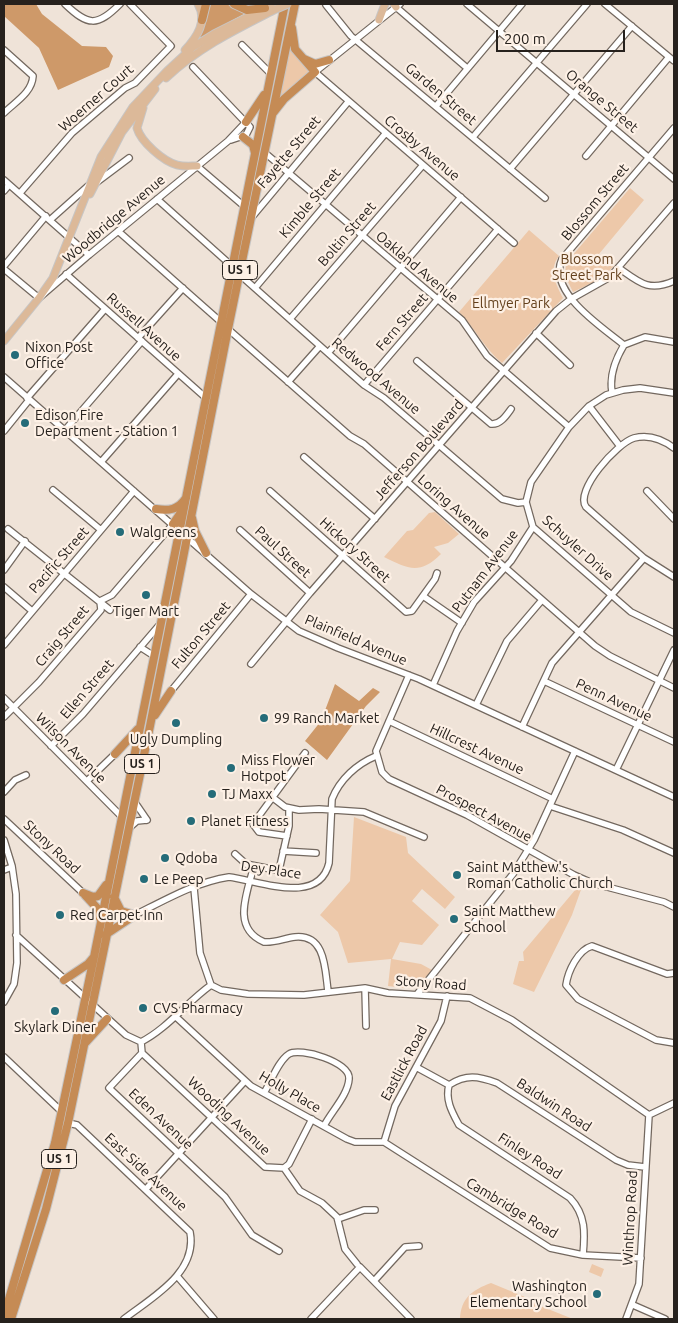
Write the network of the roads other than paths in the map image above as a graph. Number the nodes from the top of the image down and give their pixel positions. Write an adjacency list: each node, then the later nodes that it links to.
1 (65, 4): 2 (street)
2 (120, 4)
3 (130, 4): 63 (street, Woerner Court)
4 (198, 4): 19 (main road)
5 (206, 4): 19 (highway)
6 (234, 4): 17 (highway)
7 (286, 4): 16 (main road, bridge); 34 (highway, US 1)
8 (295, 4): 18 (highway, US 1)
9 (326, 4): 23 (street, Garden Street)
10 (385, 4): 20 (main road)
11 (467, 4): 22 (street, Orange Street)
12 (522, 4): 22 (street)
13 (587, 4): 29 (street)
14 (606, 4): 21 (street)
15 (396, 5): 20 (street); 31 (street)
16 (275, 7): 17 (main road); 36 (main road)
17 (264, 8): 32 (main road)
18 (291, 19): 26 (highway); 41 (highway, US 1)
19 (202, 20): 32 (main road)
20 (379, 20): 23 (street)
21 (632, 26): 27 (street); 37 (street)
22 (499, 31): 29 (street, Orange Street); 31 (street)
23 (356, 39): 28 (street); 39 (street, Garden Street)
24 (242, 45): 34 (street)
25 (4, 50): 40 (street)
26 (302, 58): 28 (highway); 33 (highway)
27 (672, 59): 43 (street)
28 (329, 60): 33 (street)
29 (537, 62): 37 (street, Orange Street); 47 (street)
30 (193, 68): 42 (street)
31 (467, 68): 39 (street)
32 (167, 71): 60 (main road)
33 (315, 72): 38 (street, Crosby Avenue); 41 (highway)
34 (271, 74): 35 (highway, US 1)
35 (268, 87): 42 (highway); 50 (highway, US 1)
36 (154, 90): 55 (main road); 60 (main road)
37 (574, 94): 43 (street, Orange Street); 56 (street)
38 (348, 102): 45 (street, Crosby Avenue); 57 (street, Fayette Street)
39 (436, 106): 47 (street, Garden Street)
40 (4, 113)
41 (270, 117): 49 (highway, US 1)
42 (246, 122): 46 (street); 48 (street, Woodbridge Avenue)
43 (611, 126): 51 (street); 53 (street, Orange Street)
44 (674, 128): 53 (street, Blossom Street)
45 (385, 134): 54 (street, Crosby Avenue); 68 (street, Kimble Street)
46 (243, 137): 48 (street); 50 (highway)
47 (473, 137): 56 (street, Garden Street)
48 (228, 142): 55 (street, Woodbridge Avenue)
49 (264, 152): 57 (street, Oakland Avenue); 71 (highway, US 1)
50 (255, 154): 69 (highway, US 1)
51 (586, 156)
52 (129, 158): 60 (street)
53 (649, 158): 58 (street, Orange Street); 88 (street, Blossom Street)
54 (422, 165): 64 (street, Crosby Avenue); 74 (street, Boltin Street)
55 (197, 166): 66 (street, Woodbridge Avenue); 69 (street)
56 (510, 169): 65 (street, Garden Street)
57 (288, 173): 68 (street, Oakland Avenue); 71 (street, Fayette Street)
58 (674, 179)
59 (4, 180): 61 (street)
60 (93, 183): 70 (street); 75 (main road)
61 (10, 185): 62 (street); 63 (street)
62 (4, 191)
63 (20, 193): 70 (street)
64 (460, 197): 72 (street, Crosby Avenue); 80 (street)
65 (545, 198)
66 (157, 199): 73 (street, Woodbridge Avenue); 79 (street)
67 (674, 203): 81 (street, Jefferson Boulevard)
68 (325, 205): 74 (street, Oakland Avenue); 86 (street, Kimble Street)
69 (245, 207): 79 (highway, US 1)
70 (48, 218): 75 (street); 78 (street)
71 (250, 219): 83 (highway, US 1)
72 (498, 229): 76 (street, Crosby Avenue); 89 (street, Fern Street)
73 (118, 231): 77 (street, Woodbridge Avenue); 85 (street)
74 (361, 236): 80 (street, Oakland Avenue); 91 (street, Boltin Street)
75 (70, 238): 77 (street); 87 (main road)
76 (514, 243)
77 (89, 255): 82 (street, Woodbridge Avenue)
78 (4, 267): 87 (street)
79 (233, 267): 92 (highway, US 1)
80 (400, 268): 89 (street, Oakland Avenue); 100 (street)
81 (619, 268): 84 (street); 88 (street, Jefferson Boulevard)
82 (66, 274): 87 (street, Woodbridge Avenue); 90 (street, Russell Avenue)
83 (240, 274): 86 (street, Redwood Avenue); 93 (highway, US 1)
84 (674, 281)
85 (183, 288): 92 (street); 95 (street)
86 (255, 288): 91 (street, Redwood Avenue)
87 (39, 298): 96 (main road, Woodbridge Avenue)
88 (571, 299): 94 (street, Jefferson Boulevard); 98 (street)
89 (437, 300): 103 (street, Oakland Avenue); 107 (street, Fern Street)
90 (105, 309): 95 (street, Russell Avenue); 111 (street)
91 (290, 319): 99 (street, Redwood Avenue)
92 (221, 322): 110 (highway, US 1)
93 (228, 329): 106 (street, Loring Avenue); 132 (highway, US 1)
94 (536, 333): 102 (street); 103 (street, Jefferson Boulevard)
95 (140, 340): 104 (street, Russell Avenue); 116 (street)
96 (4, 341)
97 (674, 342): 98 (street)
98 (624, 345): 108 (street)
99 (320, 346): 100 (street, Redwood Avenue); 106 (street)
100 (328, 353): 107 (street, Redwood Avenue)
101 (417, 361): 113 (street)
102 (570, 365)
103 (504, 371): 113 (street, Jefferson Boulevard); 115 (street, Oakland Avenue)
104 (178, 374): 110 (street, Russell Avenue); 122 (street)
105 (4, 378): 111 (street, Plainfield Avenue)
106 (288, 382): 123 (street, Loring Avenue)
107 (364, 385): 119 (street, Redwood Avenue)
108 (612, 392): 109 (street); 112 (street)
109 (674, 393)
110 (206, 398): 126 (highway, US 1)
111 (28, 399): 116 (street, Plainfield Avenue); 117 (street)
112 (589, 406): 115 (street); 118 (street)
113 (472, 408): 114 (street); 119 (street, Jefferson Boulevard)
114 (511, 409)
115 (569, 427): 129 (street)
116 (65, 430): 122 (street, Plainfield Avenue)
117 (4, 431)
118 (618, 445): 120 (street); 145 (street)
119 (440, 446): 123 (street, Jefferson Boulevard); 129 (street, Redwood Avenue)
120 (674, 448)
121 (304, 457): 133 (street)
122 (101, 462): 125 (street, Plainfield Avenue)
123 (407, 482): 133 (street, Jefferson Boulevard); 146 (street, Loring Avenue)
124 (53, 490): 138 (street)
125 (134, 491): 131 (street, Plainfield Avenue); 138 (street, Pacific Street)
126 (188, 491): 130 (highway, US 1); 131 (highway)
127 (270, 491): 144 (street, Hickory Street)
128 (646, 491): 134 (street)
129 (526, 502): 136 (street, Schuyler Drive)
130 (185, 508): 135 (highway); 140 (highway, US 1)
131 (156, 509): 135 (street, Plainfield Avenue)
132 (192, 516): 141 (highway, US 1); 143 (highway)
133 (375, 519): 144 (street, Jefferson Boulevard)
134 (674, 519)
135 (172, 524): 140 (street, Plainfield Avenue); 157 (street, Craig Street)
136 (533, 527): 146 (street, Putnam Avenue); 154 (street, Schuyler Drive)
137 (8, 529): 142 (street)
138 (101, 530): 148 (street, Pacific Street)
139 (240, 530): 152 (street, Paul Street)
140 (180, 531): 141 (street, Plainfield Avenue); 160 (highway, US 1)
141 (188, 538): 143 (street, Plainfield Avenue); 174 (highway, US 1)
142 (25, 541): 147 (street); 148 (street)
143 (206, 553): 153 (street, Plainfield Avenue)
144 (343, 556): 152 (street, Jefferson Boulevard); 155 (street, Hickory Street)
145 (644, 558): 150 (street); 154 (street)
146 (504, 568): 156 (street, Loring Avenue); 162 (street, Putnam Avenue)
147 (4, 570)
148 (65, 573): 157 (street); 159 (street, Pacific Street)
149 (437, 573): 155 (street)
150 (674, 577)
151 (4, 587): 159 (street)
152 (310, 593): 161 (street, Jefferson Boulevard)
153 (251, 594): 161 (street, Plainfield Avenue); 176 (street, Fulton Street)
154 (611, 595): 163 (street); 164 (street, Schuyler Drive)
155 (423, 596): 162 (street)
156 (542, 600): 163 (street, Loring Avenue); 178 (street)
157 (100, 601): 158 (street); 179 (street, Craig Street)
158 (110, 610)
159 (32, 611): 165 (street, Pacific Street)
160 (161, 622): 166 (street, Ellen Street); 168 (highway, US 1)
161 (286, 622): 169 (street, Jefferson Boulevard); 170 (street, Plainfield Avenue)
162 (462, 623): 173 (street, Putnam Avenue)
163 (579, 632): 171 (street, Loring Avenue); 172 (street)
164 (674, 633)
165 (4, 645)
166 (140, 647): 168 (street); 187 (street, Ellen Street)
167 (674, 650): 171 (street)
168 (154, 656): 180 (highway, US 1)
169 (251, 664)
170 (409, 675): 173 (street, Plainfield Avenue); 182 (street)
171 (658, 680): 175 (street, Loring Avenue); 183 (street)
172 (544, 681): 183 (street, Penn Avenue); 185 (street)
173 (433, 685): 178 (street, Plainfield Avenue)
174 (158, 686): 176 (highway); 184 (highway, US 1)
175 (674, 688)
176 (171, 691): 184 (highway)
177 (4, 698): 179 (street, Wilson Avenue)
178 (476, 706): 185 (street, Plainfield Avenue)
179 (13, 707): 181 (street, Craig Street); 187 (street, Wilson Avenue)
180 (142, 713): 190 (highway); 192 (highway, US 1)
181 (4, 717)
182 (389, 721): 191 (street); 199 (street, Hillcrest Avenue)
183 (638, 724): 186 (street, Penn Avenue); 193 (street)
184 (150, 726): 200 (highway, US 1)
185 (522, 727): 188 (street, Plainfield Avenue)
186 (674, 742)
187 (51, 746): 195 (street, Wilson Avenue)
188 (575, 751): 193 (street, Plainfield Avenue); 199 (street)
189 (304, 753): 197 (street)
190 (115, 754): 192 (highway); 195 (street)
191 (376, 756): 203 (street, Dey Place); 210 (street, Prospect Avenue)
192 (132, 762): 204 (highway, US 1)
193 (616, 770): 198 (street, Plainfield Avenue)
194 (26, 775): 196 (street)
195 (87, 782): 204 (street, Wilson Avenue)
196 (4, 792)
197 (272, 797): 202 (street); 207 (street)
198 (674, 797)
199 (553, 799): 201 (street)
200 (134, 801): 206 (highway, US 1); 206 (street)
201 (550, 806): 210 (street); 213 (street)
202 (289, 808): 203 (street); 207 (street)
203 (332, 810): 208 (street); 219 (street, Dey Place)
204 (121, 816): 217 (highway, US 1)
205 (4, 818): 221 (street, Stony Road)
206 (128, 830): 222 (highway, US 1)
207 (287, 836): 211 (street)
208 (424, 837)
209 (4, 840): 216 (street)
210 (528, 850): 223 (street, Prospect Avenue); 234 (street)
211 (283, 851): 212 (street); 215 (street)
212 (316, 853)
213 (674, 853)
214 (234, 854): 215 (street)
215 (254, 866): 219 (street)
216 (12, 867): 218 (street); 226 (street)
217 (111, 869): 221 (highway); 225 (highway, US 1)
218 (4, 870)
219 (250, 880): 220 (street, Dey Place); 233 (street)
220 (194, 888): 224 (street, Dey Place); 231 (street)
221 (83, 894): 225 (highway)
222 (114, 896): 224 (highway); 227 (highway, US 1)
223 (674, 906)
224 (135, 915): 227 (highway)
225 (101, 921): 228 (highway, US 1)
226 (16, 935): 230 (street); 237 (street)
227 (105, 935): 238 (highway, US 1)
228 (94, 957): 230 (highway); 236 (highway, US 1)
229 (674, 974): 243 (street)
230 (64, 980): 236 (street)
231 (211, 985): 233 (street, Stony Road); 239 (street)
232 (365, 988): 233 (street, Stony Road); 234 (street, Stony Road); 241 (street)
233 (328, 991)
234 (418, 993): 235 (street, Stony Road)
235 (447, 996): 247 (street, Eastlick Road); 253 (street, Stony Road)
236 (85, 1000): 238 (street); 252 (highway, US 1)
237 (4, 1002)
238 (92, 1006): 240 (street); 244 (highway, US 1)
239 (175, 1016): 242 (street); 248 (street, Holly Place)
240 (107, 1019): 242 (street); 244 (highway)
241 (366, 1026)
242 (141, 1042): 245 (street)
243 (674, 1043)
244 (84, 1044): 256 (highway, US 1)
245 (142, 1053): 254 (street, Wooding Avenue); 259 (street, Eden Avenue)
246 (4, 1057): 252 (street)
247 (416, 1067): 249 (street); 258 (street, Eastlick Road)
248 (245, 1081): 250 (street, Holly Place); 254 (street)
249 (449, 1085): 260 (street, Baldwin Road); 267 (street, Finley Road)
250 (264, 1093): 255 (street, Holly Place); 257 (street)
251 (674, 1102): 253 (street)
252 (61, 1111): 273 (highway, US 1)
253 (649, 1115): 260 (street, Winthrop Road)
254 (212, 1117): 259 (street); 261 (street, Wooding Avenue)
255 (312, 1119): 257 (street, Holly Place); 261 (street)
256 (68, 1123): 262 (street, East Side Avenue); 274 (highway, US 1)
257 (324, 1126): 258 (street, Holly Place)
258 (384, 1142): 267 (street, Cambridge Road)
259 (180, 1153): 262 (street); 266 (street, Eden Avenue)
260 (645, 1167): 268 (street, Winthrop Road)
261 (284, 1168): 264 (street)
262 (146, 1189): 270 (street, East Side Avenue)
263 (375, 1210): 264 (street)
264 (338, 1219): 269 (street)
265 (419, 1246): 271 (street)
266 (280, 1251)
267 (583, 1255): 268 (street, Cambridge Road)
268 (641, 1258): 272 (street, Winthrop Road)
269 (359, 1265): 271 (street); 277 (street)
270 (177, 1276): 275 (street); 276 (street)
271 (374, 1281): 278 (street)
272 (633, 1305): 279 (street, Winthrop Road); 280 (street)
273 (4, 1316)
274 (11, 1319)
275 (124, 1319)
276 (214, 1319)
277 (311, 1319)
278 (411, 1319)
279 (626, 1319)
280 (665, 1319)

